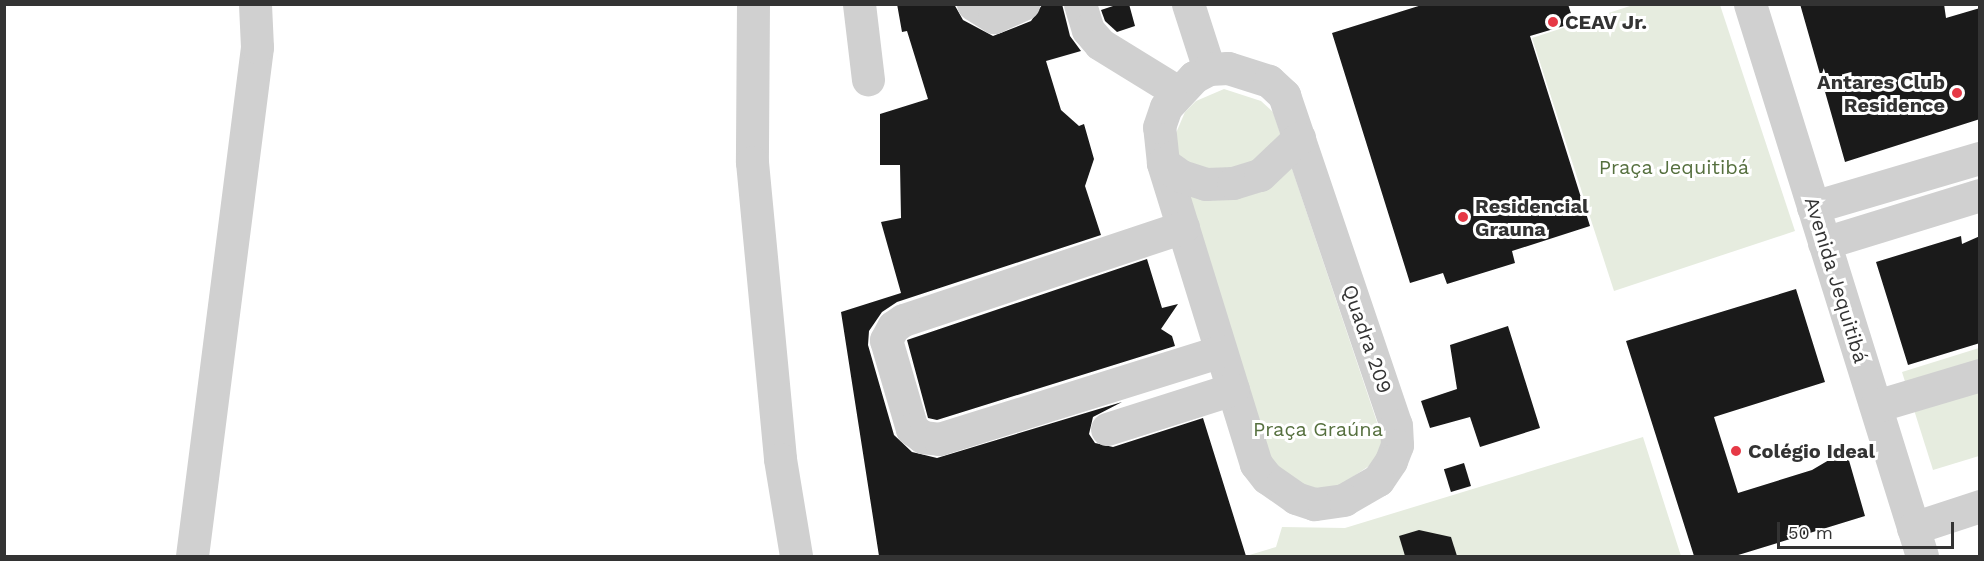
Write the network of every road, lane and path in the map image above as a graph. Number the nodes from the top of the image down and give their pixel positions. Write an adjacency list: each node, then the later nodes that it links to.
1 (255, 4): 28 (street)
2 (753, 4): 29 (street)
3 (859, 4): 10 (street)
4 (973, 4): 5 (street)
5 (1023, 4)
6 (1080, 4): 11 (street)
7 (1188, 4): 9 (street)
8 (1750, 4): 18 (street, Avenida Jequitibá)
9 (1209, 69): 11 (street, Quadra 209); 12 (street, Quadra 209)
10 (868, 79)
11 (1178, 92): 14 (street, Quadra 209)
12 (1299, 138): 14 (street); 23 (street, Quadra 209)
13 (1980, 158): 15 (street)
14 (1163, 163): 19 (street, Quadra 209)
15 (1936, 171): 17 (street); 18 (street)
16 (1980, 195): 17 (street)
17 (1946, 206): 20 (street)
18 (1813, 207): 20 (street, Avenida Jequitibá)
19 (1183, 227): 21 (street, Quadra 209); 21 (street)
20 (1824, 243): 24 (street, Avenida Jequitibá)
21 (1221, 351): 23 (street, Quadra 209)
22 (1980, 375): 24 (street)
23 (1233, 389): 25 (street)
24 (1876, 406): 27 (street, Avenida Jequitibá)
25 (1107, 429)
26 (1980, 506): 27 (street)
27 (1918, 542)
28 (192, 556)
29 (796, 556)

